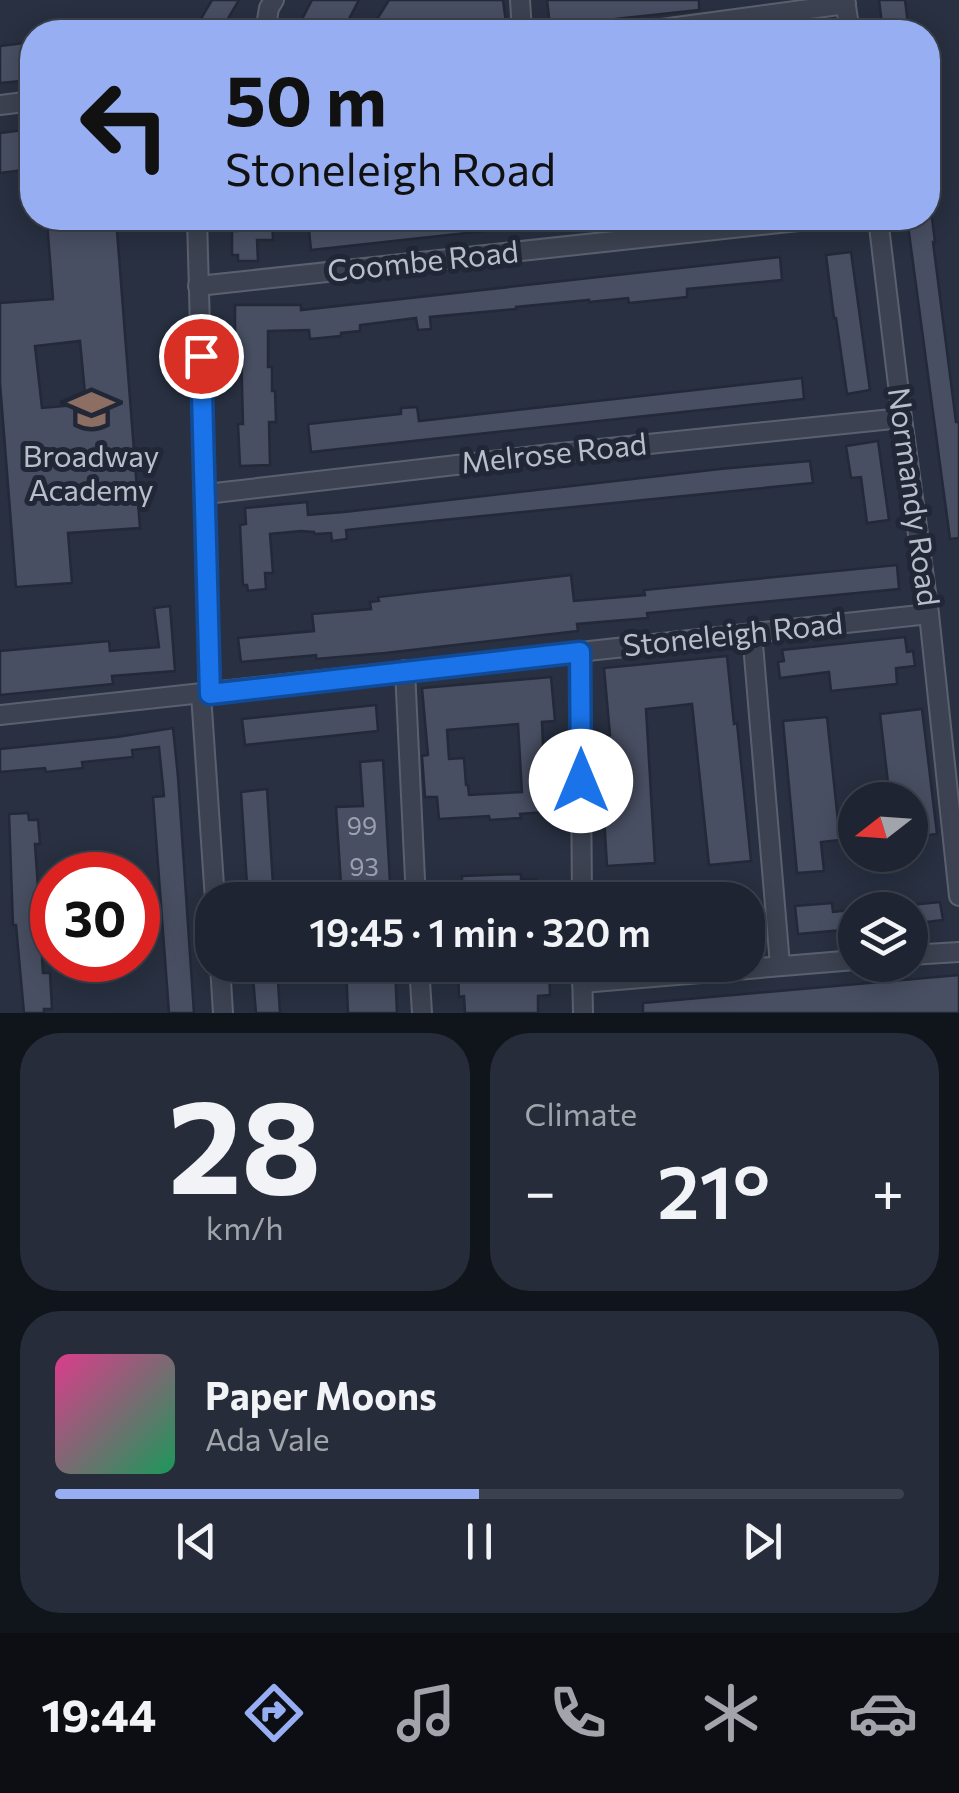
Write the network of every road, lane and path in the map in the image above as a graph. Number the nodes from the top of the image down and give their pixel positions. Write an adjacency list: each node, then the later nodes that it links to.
1 (846, 2): 2 (street)
2 (722, 20)
3 (197, 230): 6 (street)
4 (715, 230): 6 (street, Coombe Road)
5 (879, 230): 7 (street, Normandy Road)
6 (198, 286): 8 (street)
7 (902, 418): 8 (street, Melrose Road); 9 (street, Normandy Road)
8 (206, 494): 13 (street)
9 (929, 614): 10 (street, Stoneleigh Road); 18 (street, Normandy Road)
10 (752, 632): 11 (street, Stoneleigh Road); 22 (street)
11 (580, 652): 12 (street, Stoneleigh Road); 17 (street)
12 (405, 670): 13 (street, Stoneleigh Road); 16 (street)
13 (206, 694): 14 (street, Stoneleigh Road); 15 (street)
14 (0, 716)
15 (214, 882)
16 (415, 882)
17 (582, 882)
18 (959, 896)
19 (959, 952): 20 (street)
20 (928, 955)
21 (838, 961): 22 (street)
22 (780, 966): 23 (street)
23 (765, 967)
24 (221, 982): 27 (street)
25 (420, 982): 28 (street)
26 (582, 982): 29 (street)
27 (223, 1013)
28 (422, 1013)
29 (582, 1013)

